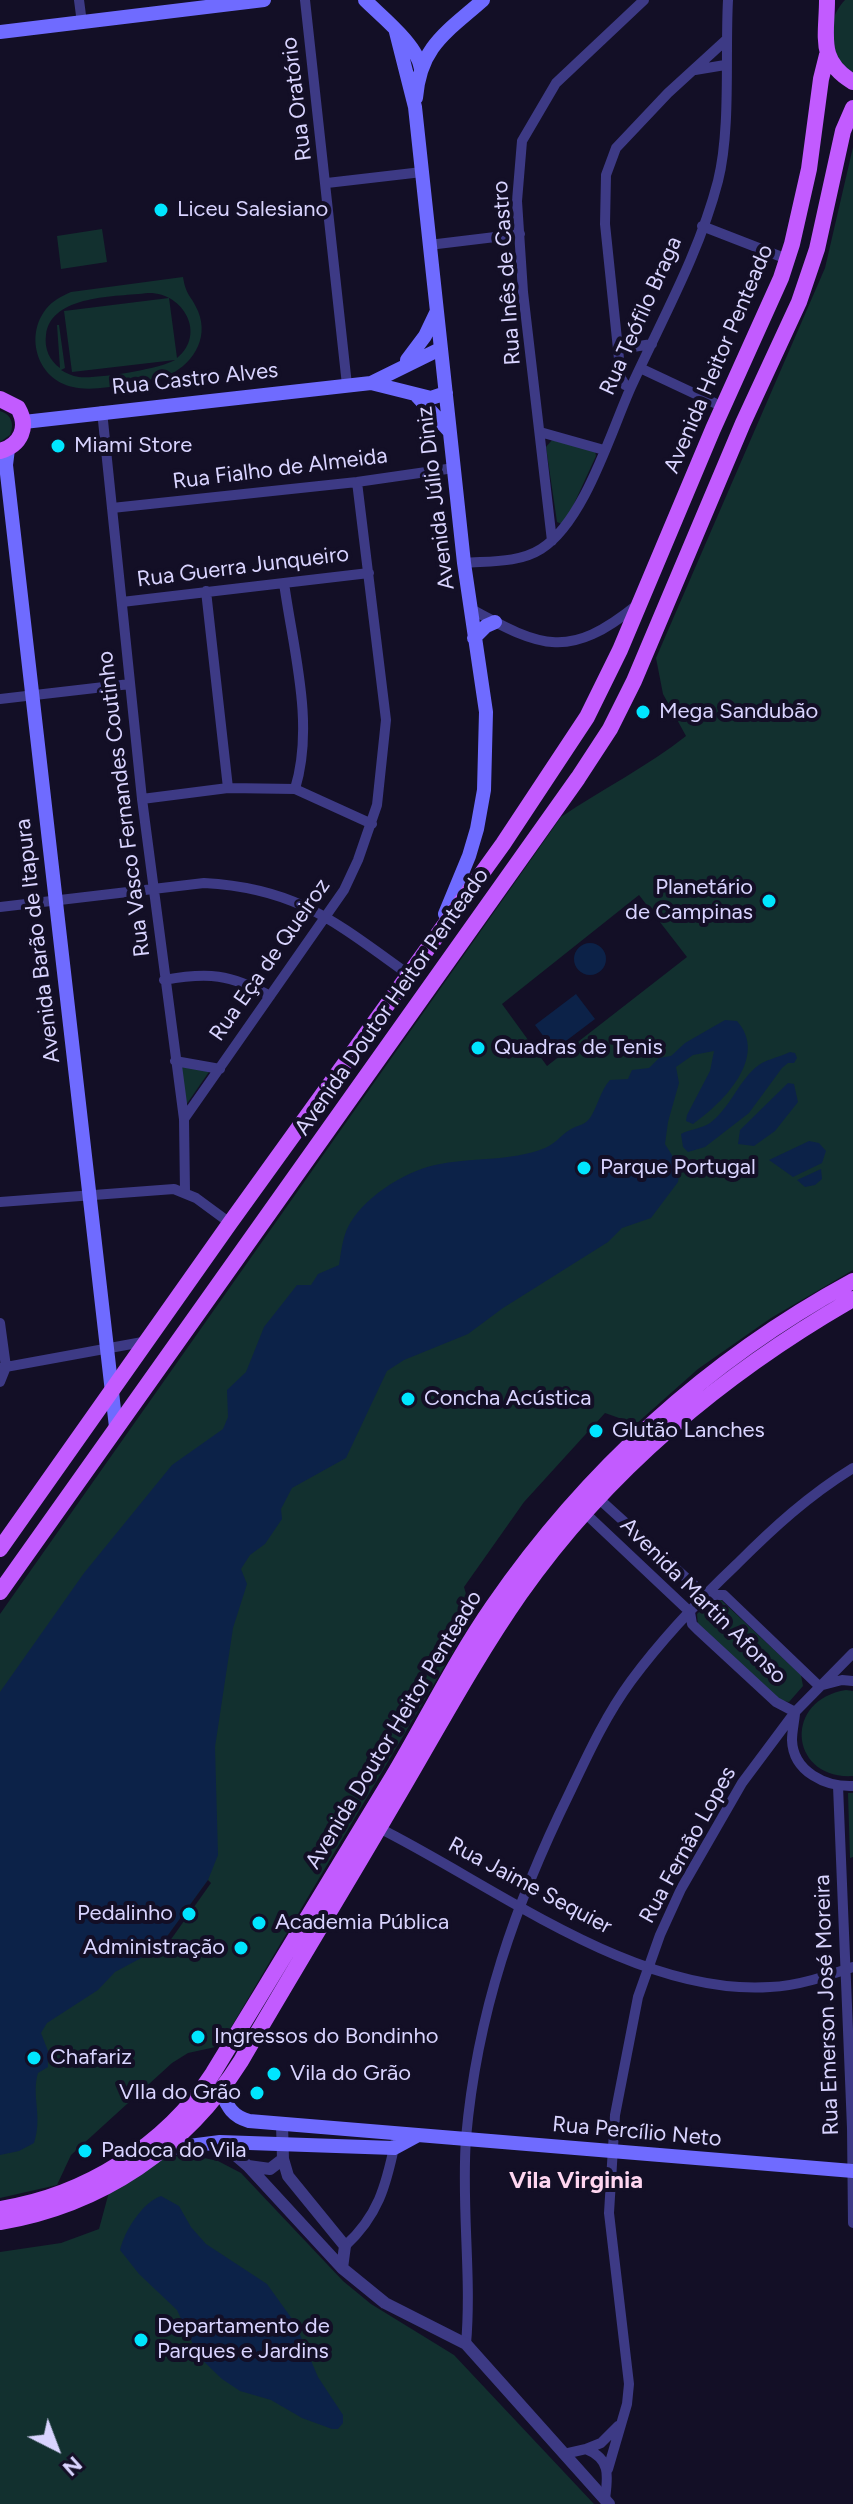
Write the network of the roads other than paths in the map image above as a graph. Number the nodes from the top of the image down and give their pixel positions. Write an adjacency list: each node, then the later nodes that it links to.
1 (79, 0): 11 (street)
2 (264, 0): 9 (main road)
3 (305, 0): 24 (street, Rua Oratório)
4 (365, 0): 13 (main road)
5 (483, 0): 15 (main road)
6 (728, 0): 14 (street, Rua Teófilo Braga)
7 (839, 0): 10 (main road)
8 (642, 1): 26 (street, Rua Inês de Castro)
9 (207, 4): 11 (main road)
10 (827, 8): 16 (main road, Avenida Heitor Penteado)
11 (82, 23): 12 (main road)
12 (0, 32)
13 (401, 37): 15 (main road); 18 (main road); 21 (main road, Avenida Júlio Diniz)
14 (726, 40): 17 (street, Rua Teófilo Braga); 19 (street)
15 (432, 46): 18 (main road)
16 (827, 55): 20 (main road); 28 (main road, Avenida Heitor Penteado)
17 (725, 65): 19 (street); 25 (street, Rua Teófilo Braga)
18 (421, 69): 21 (main road)
19 (693, 70): 32 (street)
20 (853, 82)
21 (415, 107): 23 (main road, Avenida Júlio Diniz)
22 (853, 108): 63 (main road, Avenida Doutor Heitor Penteado)
23 (422, 172): 24 (street); 27 (main road, Avenida Júlio Diniz)
24 (327, 183): 36 (street, Rua Oratório)
25 (702, 226): 28 (street); 30 (street, Rua Teófilo Braga)
26 (520, 234): 27 (street); 45 (street, Rua Inês de Castro)
27 (429, 245): 29 (main road, Avenida Júlio Diniz)
28 (787, 259): 41 (main road, Avenida Heitor Penteado)
29 (436, 313): 31 (main road, Avenida Júlio Diniz); 34 (main road)
30 (652, 344): 32 (street); 33 (street, Rua Teófilo Braga)
31 (440, 349): 34 (main road, Rua Castro Alves); 39 (main road, Avenida Júlio Diniz)
32 (620, 349): 37 (street)
33 (640, 368): 37 (street, Rua Teófilo Braga); 41 (street)
34 (399, 370): 35 (main road, Rua Castro Alves)
35 (371, 383): 36 (main road, Rua Castro Alves); 38 (main road, Rua Castro Alves)
36 (347, 385): 42 (main road, Rua Castro Alves)
37 (631, 387): 47 (street, Rua Teófilo Braga)
38 (412, 392): 39 (main road, Rua Castro Alves); 44 (main road)
39 (446, 393): 44 (main road, Avenida Júlio Diniz)
40 (0, 399): 43 (main road)
41 (723, 407): 56 (main road, Avenida Heitor Penteado)
42 (102, 411): 43 (main road, Rua Castro Alves); 51 (street, Rua Vasco Fernandes Coutinho)
43 (24, 422): 46 (main road, Avenida Barão de Itapura)
44 (450, 432): 48 (main road, Avenida Júlio Diniz)
45 (540, 432): 47 (street); 52 (street, Rua Inês de Castro)
46 (4, 450): 65 (main road, Avenida Barão de Itapura)
47 (604, 450): 52 (street, Rua Teófilo Braga)
48 (454, 468): 49 (street, Rua Fialho de Almeida); 53 (main road, Avenida Júlio Diniz)
49 (357, 482): 51 (street, Rua Fialho de Almeida); 54 (street, Rua Eça de Queiroz)
50 (0, 499): 65 (main road, Avenida Barão de Itapura)
51 (112, 508): 58 (street, Rua Vasco Fernandes Coutinho)
52 (552, 541): 53 (street, Rua Teófilo Braga)
53 (464, 563): 59 (main road, Avenida Júlio Diniz)
54 (369, 573): 55 (street, Rua Guerra Junqueiro); 72 (street, Rua Eça de Queiroz)
55 (284, 583): 57 (street, Rua Guerra Junqueiro); 68 (street)
56 (646, 587): 60 (street); 62 (main road, Avenida Doutor Heitor Penteado)
57 (206, 591): 58 (street, Rua Guerra Junqueiro); 67 (street)
58 (122, 602): 64 (street, Rua Vasco Fernandes Coutinho)
59 (471, 609): 60 (street); 61 (main road, Avenida Júlio Diniz)
60 (495, 622): 61 (main road)
61 (474, 638): 73 (main road, Avenida Júlio Diniz)
62 (620, 650): 63 (main road); 69 (main road, Avenida Doutor Heitor Penteado)
63 (644, 657): 71 (main road, Avenida Doutor Heitor Penteado)
64 (130, 684): 65 (street); 70 (street, Rua Vasco Fernandes Coutinho)
65 (27, 697): 66 (street); 76 (main road, Avenida Barão de Itapura)
66 (0, 699)
67 (228, 788): 68 (street); 70 (street)
68 (295, 789): 72 (street)
69 (538, 794): 71 (main road); 74 (main road, Avenida Doutor Heitor Penteado)
70 (142, 799): 75 (street, Rua Vasco Fernandes Coutinho)
71 (559, 805): 99 (main road, Avenida Doutor Heitor Penteado)
72 (372, 824): 78 (street, Rua Eça de Queiroz)
73 (469, 856): 74 (main road); 79 (main road, Avenida Júlio Diniz)
74 (485, 869): 79 (main road, Avenida Doutor Heitor Penteado)
75 (153, 887): 76 (street); 78 (street); 81 (street, Rua Vasco Fernandes Coutinho)
76 (52, 901): 77 (street); 87 (main road, Avenida Barão de Itapura)
77 (0, 907)
78 (326, 916): 80 (street); 82 (street, Rua Eça de Queiroz)
79 (425, 950): 80 (main road, Avenida Doutor Heitor Penteado)
80 (408, 974): 89 (main road, Avenida Doutor Heitor Penteado)
81 (164, 980): 82 (street); 83 (street, Rua Vasco Fernandes Coutinho)
82 (270, 996): 84 (street, Rua Eça de Queiroz)
83 (175, 1061): 84 (street); 85 (street, Rua Vasco Fernandes Coutinho)
84 (220, 1069): 85 (street, Rua Eça de Queiroz)
85 (184, 1119): 86 (street, Rua Vasco Fernandes Coutinho)
86 (185, 1192): 87 (street); 89 (street)
87 (87, 1196): 88 (street); 94 (main road, Avenida Barão de Itapura)
88 (0, 1202)
89 (230, 1223): 93 (main road, Avenida Doutor Heitor Penteado)
90 (853, 1281): 119 (main road, Avenida Doutor Heitor Penteado)
91 (853, 1299): 101 (main road, Avenida Doutor Heitor Penteado)
92 (0, 1323): 95 (street)
93 (149, 1341): 94 (street); 97 (main road, Avenida Doutor Heitor Penteado)
94 (104, 1349): 95 (street); 97 (main road, Avenida Barão de Itapura); 98 (main road, Avenida Barão de Itapura)
95 (3, 1368): 96 (street)
96 (0, 1382)
97 (110, 1393): 98 (main road, Avenida Doutor Heitor Penteado); 99 (main road, Avenida Barão de Itapura)
98 (92, 1418): 103 (main road, Avenida Doutor Heitor Penteado)
99 (116, 1427): 104 (main road, Avenida Doutor Heitor Penteado)
100 (853, 1468): 105 (street)
101 (598, 1498): 102 (main road, Avenida Doutor Heitor Penteado); 105 (street, Avenida Martin Afonso)
102 (585, 1513): 106 (street, Avenida Martin Afonso); 113 (main road, Avenida Doutor Heitor Penteado)
103 (0, 1549)
104 (0, 1592)
105 (705, 1595): 106 (street); 109 (street, Avenida Martin Afonso)
106 (690, 1612): 110 (street, Avenida Martin Afonso); 116 (street)
107 (853, 1653): 109 (street, Rua Fernão Lopes)
108 (853, 1681): 109 (street)
109 (819, 1686): 110 (street, Rua Fernão Lopes)
110 (795, 1712): 111 (street); 117 (street, Rua Fernão Lopes)
111 (838, 1786): 112 (street); 115 (street, Rua Emerson José Moreira)
112 (853, 1786)
113 (379, 1828): 116 (street, Rua Jaime Sequier); 119 (main road, Avenida Doutor Heitor Penteado)
114 (853, 1867): 115 (street)
115 (842, 1872): 118 (street, Rua Emerson José Moreira)
116 (518, 1906): 117 (street, Rua Jaime Sequier); 122 (street)
117 (648, 1967): 118 (street, Rua Jaime Sequier); 127 (street, Rua Fernão Lopes)
118 (850, 1968): 130 (street, Rua Emerson José Moreira)
119 (280, 1978): 120 (main road, Avenida Doutor Heitor Penteado); 131 (main road, Avenida Doutor Heitor Penteado)
120 (221, 2092): 121 (main road); 126 (main road, Avenida Doutor Heitor Penteado)
121 (282, 2125): 123 (main road); 125 (street)
122 (466, 2139): 123 (main road, Rua Percílio Neto); 127 (main road, Rua Percílio Neto); 137 (street)
123 (396, 2141): 125 (main road); 135 (street)
124 (220, 2142): 125 (main road); 126 (main road); 129 (street)
125 (283, 2143): 128 (street)
126 (166, 2149): 131 (main road, Avenida Doutor Heitor Penteado)
127 (613, 2153): 130 (main road, Rua Percílio Neto); 138 (street, Rua Fernão Lopes)
128 (283, 2159): 129 (street); 135 (street)
129 (248, 2166): 136 (street)
130 (852, 2170): 134 (street, Rua Emerson José Moreira)
131 (115, 2175): 132 (main road, Avenida Doutor Heitor Penteado); 133 (main road, Avenida Doutor Heitor Penteado)
132 (0, 2209)
133 (0, 2222)
134 (853, 2223)
135 (345, 2246): 136 (street)
136 (342, 2268): 137 (street)
137 (466, 2344): 140 (street)
138 (621, 2422): 139 (street); 141 (street, Rua Fernão Lopes)
139 (586, 2449): 140 (street); 141 (street)
140 (564, 2454): 142 (street)
141 (608, 2469): 142 (street, Rua Fernão Lopes)
142 (607, 2502)

